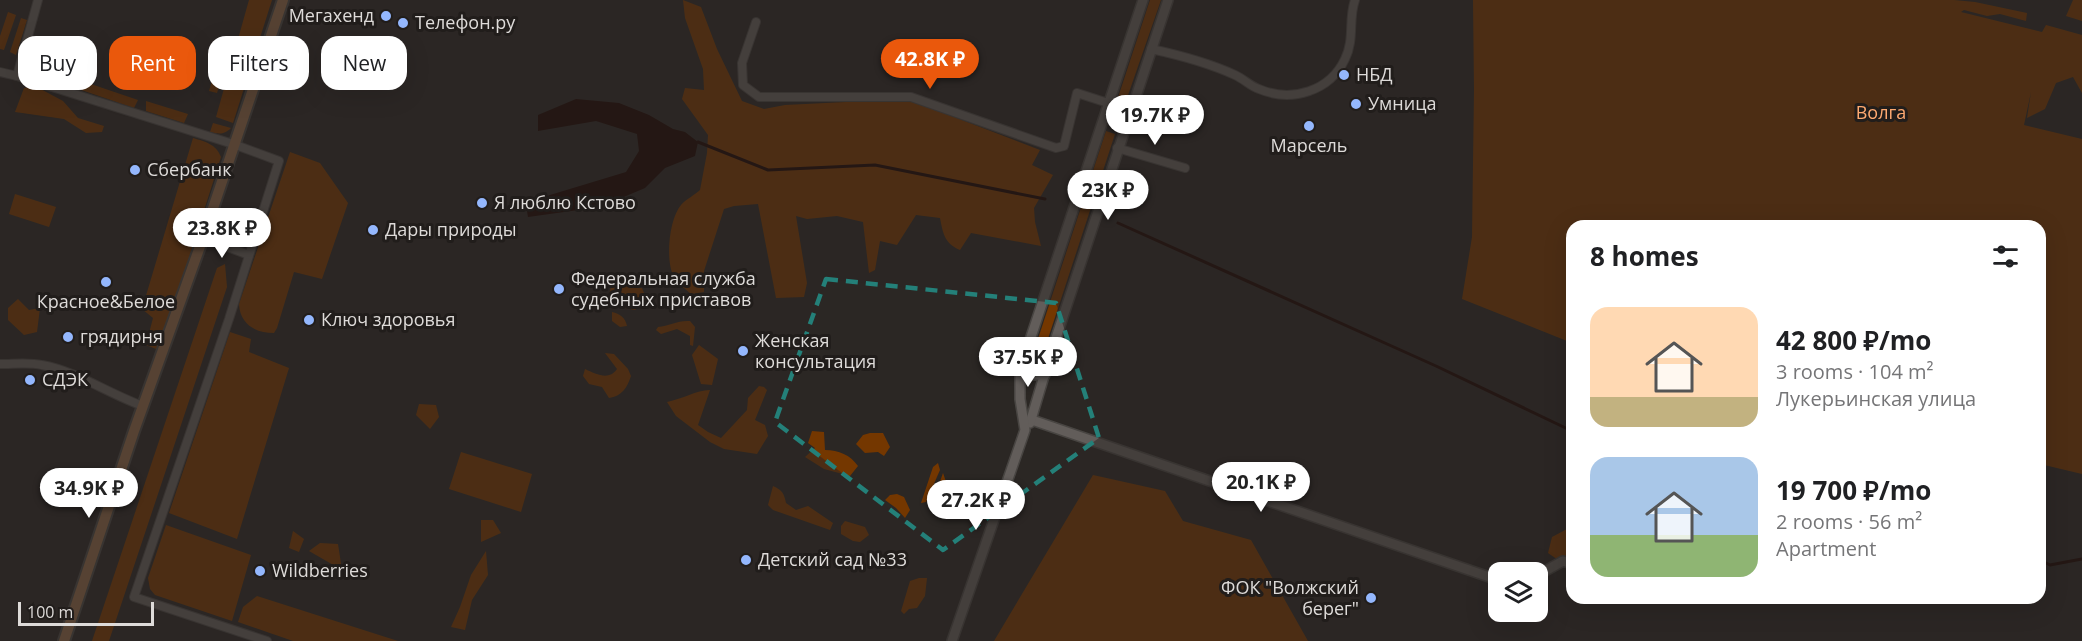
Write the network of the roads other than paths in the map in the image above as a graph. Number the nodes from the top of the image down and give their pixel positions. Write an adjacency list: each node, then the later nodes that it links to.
1 (38, 0): 9 (street)
2 (283, 0): 11 (main road)
3 (1143, 0): 10 (street)
4 (1168, 0): 7 (street)
5 (1355, 0): 7 (street)
6 (756, 22): 10 (street)
7 (1151, 49): 12 (street)
8 (0, 72): 9 (street)
9 (17, 76): 11 (street)
10 (1108, 103): 17 (street)
11 (233, 144): 14 (main road); 15 (street)
12 (1118, 148): 13 (street); 18 (street)
13 (1185, 168)
14 (203, 238): 15 (street); 19 (main road)
15 (249, 255): 26 (street)
16 (0, 364): 19 (street)
17 (1020, 370): 18 (street); 21 (street)
18 (1045, 375): 20 (street)
19 (143, 406): 25 (main road)
20 (1032, 420): 21 (street); 24 (street)
21 (1025, 430): 27 (street)
22 (1566, 562): 23 (street)
23 (1548, 569)
24 (1488, 577)
25 (64, 641)
26 (267, 641)
27 (952, 641)

